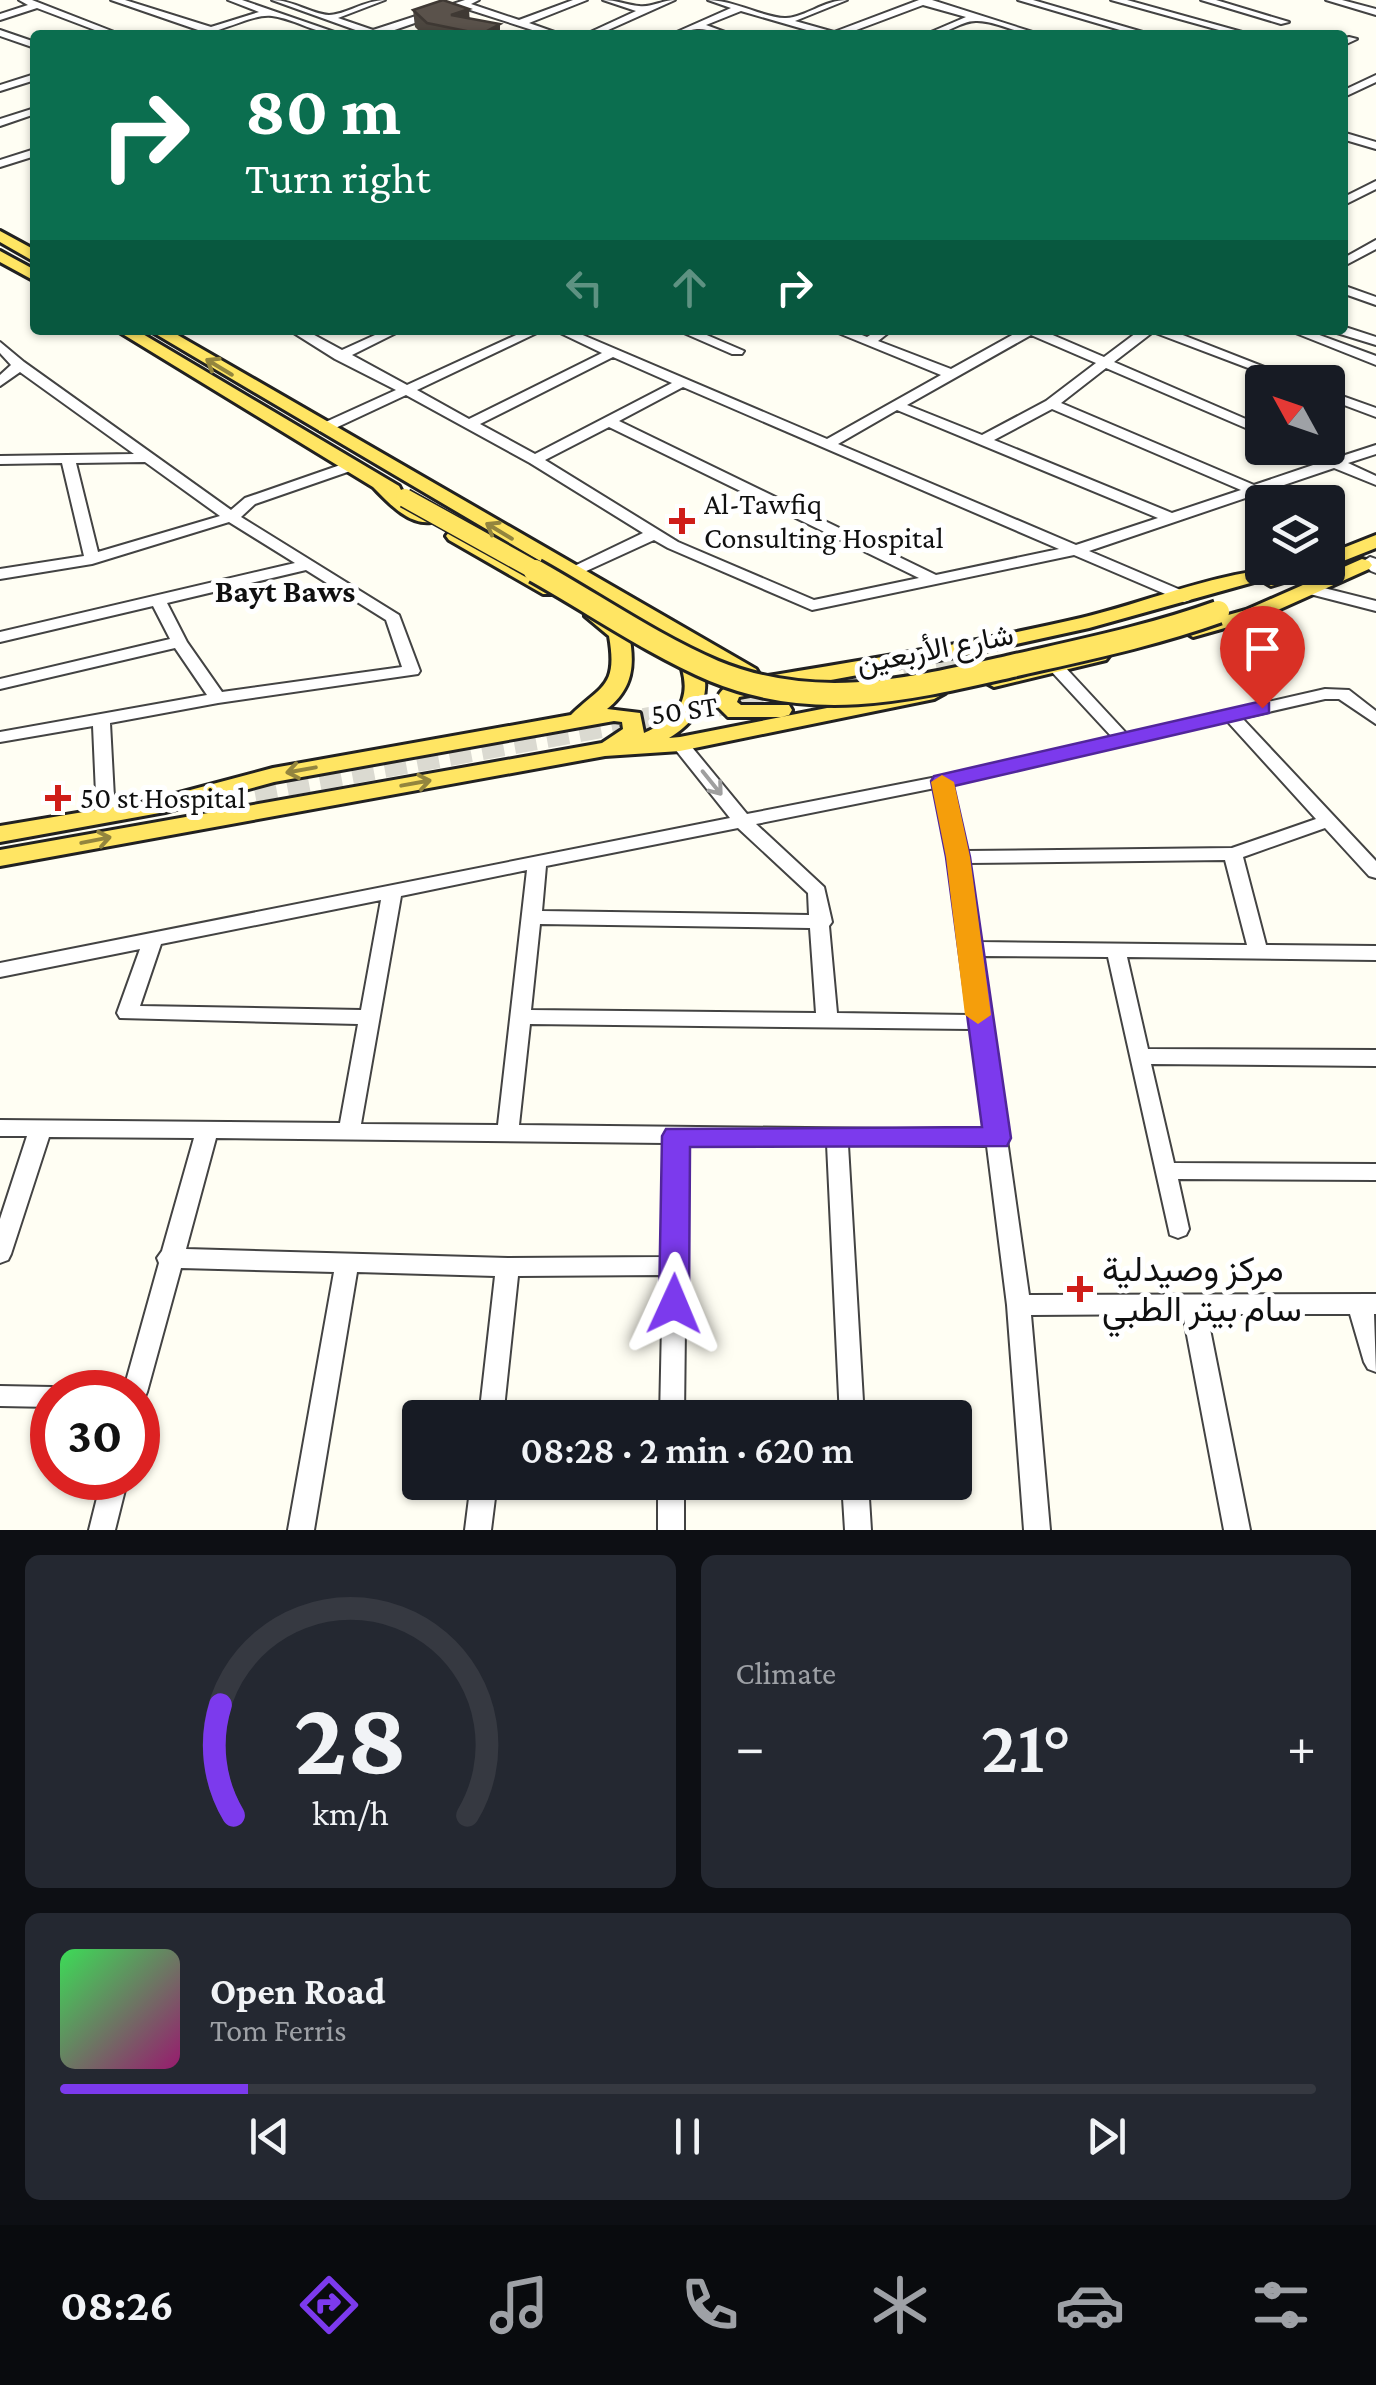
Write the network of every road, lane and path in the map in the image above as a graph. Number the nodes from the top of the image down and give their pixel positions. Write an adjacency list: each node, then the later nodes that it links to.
1 (24, 0): 19 (street)
2 (116, 0): 34 (street)
3 (233, 0): 23 (street)
4 (261, 0): 24 (street)
5 (277, 0): 26 (street)
6 (380, 0): 26 (street)
7 (474, 0): 18 (street)
8 (582, 0): 30 (street)
9 (608, 0): 22 (street)
10 (670, 0): 22 (street)
11 (712, 0): 20 (street)
12 (842, 0): 29 (street)
13 (1023, 0): 48 (street)
14 (1116, 0): 28 (street)
15 (1206, 0): 32 (street)
16 (1331, 0): 21 (street)
17 (925, 1): 27 (street); 45 (street)
18 (463, 2): 30 (street); 39 (street)
19 (37, 5): 25 (street); 33 (street)
20 (740, 8): 29 (street); 31 (street)
21 (1373, 9)
22 (645, 11): 41 (street)
23 (268, 12): 34 (street); 35 (street)
24 (302, 14): 36 (street); 37 (street)
25 (0, 17)
26 (332, 17): 38 (street)
27 (975, 17): 46 (street); 47 (street)
28 (1181, 18): 49 (street); 50 (street)
29 (786, 21): 44 (street)
30 (519, 23): 40 (street)
31 (698, 26): 42 (street); 43 (street)
32 (1270, 28)
33 (104, 30)
34 (208, 30)
35 (324, 30)
36 (329, 30)
37 (359, 30)
38 (361, 30)
39 (374, 30)
40 (542, 30)
41 (601, 30)
42 (687, 30)
43 (711, 30)
44 (817, 30)
45 (847, 30)
46 (947, 30)
47 (1020, 30)
48 (1130, 30)
49 (1153, 30)
50 (1228, 30)
51 (0, 32): 52 (street)
52 (21, 40): 53 (street); 54 (street)
53 (30, 43)
54 (0, 46)
55 (30, 78): 57 (street)
56 (1376, 78): 58 (street)
57 (2, 86)
58 (1348, 91)
59 (30, 113): 60 (street)
60 (0, 123)
61 (1348, 139): 62 (street)
62 (1376, 146)
63 (30, 154): 64 (street)
64 (0, 164)
65 (1376, 184): 66 (street)
66 (1348, 200)
67 (0, 236): 69 (main road)
68 (1376, 244): 71 (street)
69 (30, 254)
70 (0, 256): 72 (main road)
71 (1348, 260)
72 (30, 273)
73 (1348, 291): 74 (street)
74 (1376, 301)
75 (1348, 332): 92 (street)
76 (132, 335): 124 (main road)
77 (166, 335): 113 (main road, one-way to 77)
78 (303, 335): 97 (street)
79 (385, 335): 97 (street)
80 (526, 335): 105 (street)
81 (572, 335): 96 (street)
82 (696, 335): 95 (street)
83 (852, 335): 91 (street)
84 (879, 335): 91 (street)
85 (1021, 335): 102 (street)
86 (1041, 335): 99 (street)
87 (1142, 335): 99 (street)
88 (1171, 335): 101 (street)
89 (1307, 335): 98 (street)
90 (1337, 335): 94 (street)
91 (870, 341): 102 (street)
92 (1376, 341)
93 (0, 346): 100 (street)
94 (1376, 350)
95 (737, 351)
96 (613, 352): 104 (street); 111 (street)
97 (340, 356): 105 (street)
98 (1376, 361)
99 (1108, 364): 107 (street); 112 (street)
100 (19, 365): 103 (street); 117 (street)
101 (1251, 365)
102 (951, 374): 108 (street)
103 (0, 382)
104 (683, 382): 110 (street); 115 (street)
105 (409, 392): 111 (street); 113 (street)
106 (1345, 401): 109 (street)
107 (1051, 404): 114 (street); 128 (street)
108 (896, 405): 114 (street); 115 (street)
109 (1376, 413)
110 (608, 421): 121 (street); 142 (street)
111 (470, 424): 121 (street)
112 (1245, 424)
113 (324, 428): 139 (main road, one-way to 113)
114 (982, 441): 131 (street)
115 (828, 444): 133 (street)
116 (1376, 449): 118 (street)
117 (150, 458): 120 (street); 130 (street)
118 (1345, 459)
119 (0, 460): 120 (street)
120 (68, 460): 136 (street)
121 (535, 460): 132 (street)
122 (1325, 465): 127 (street)
123 (1341, 465): 125 (street)
124 (351, 466): 126 (main road); 130 (street)
125 (1376, 481)
126 (380, 483): 149 (main road, شارع الأربعين, bridge); 154 (main road)
127 (1268, 485)
128 (1245, 486)
129 (1245, 493): 131 (street)
130 (230, 517): 136 (street); 137 (street)
131 (1171, 518): 133 (street)
132 (656, 533): 139 (street); 142 (street)
133 (1077, 550): 142 (street); 146 (street)
134 (1371, 557): 135 (main road); 138 (main road, 50 ST); 149 (main road)
135 (1345, 558)
136 (92, 559): 140 (street)
137 (308, 565): 147 (street); 159 (street)
138 (1345, 566)
139 (571, 573): 150 (main road)
140 (0, 574)
141 (1245, 579): 146 (main road)
142 (935, 580)
143 (1281, 585): 155 (main road, 50 ST)
144 (1298, 585): 156 (main road, 50 ST)
145 (1326, 585): 148 (street)
146 (1184, 596): 157 (main road)
147 (156, 599): 152 (street); 153 (street)
148 (1376, 606)
149 (1218, 612): 157 (main road)
150 (650, 621): 151 (main road); 154 (main road)
151 (674, 634): 154 (main road); 157 (main road); 167 (main road)
152 (0, 637)
153 (178, 642): 158 (street); 159 (street)
154 (621, 643): 163 (main road)
155 (975, 658)
156 (1056, 668): 164 (street); 166 (main road, 50 ST)
157 (790, 680)
158 (0, 684)
159 (218, 698): 162 (street)
160 (1230, 715): 161 (street); 164 (street); 172 (street)
161 (1376, 719)
162 (101, 722): 165 (street); 171 (street)
163 (569, 722): 167 (main road); 170 (main road, one-way to 170)
164 (1122, 737): 168 (street)
165 (0, 738)
166 (680, 744): 167 (main road, 50 ST); 173 (street, one-way to 173)
167 (614, 748): 177 (main road, 50 ST, one-way to 167)
168 (942, 781): 173 (street); 176 (street)
169 (222, 796): 170 (main road)
170 (152, 807): 171 (main road)
171 (106, 816): 174 (main road)
172 (1328, 821): 175 (street); 179 (street)
173 (744, 822): 178 (street); 182 (street)
174 (0, 834)
175 (1232, 854): 176 (street); 186 (street)
176 (958, 857): 184 (street)
177 (0, 858)
178 (537, 865): 180 (street); 181 (street)
179 (1376, 872)
180 (392, 891): 183 (street); 190 (street)
181 (531, 917): 182 (street); 189 (street)
182 (822, 922): 191 (street)
183 (152, 942): 188 (street); 190 (street)
184 (970, 949): 185 (street); 192 (street)
185 (1116, 951): 186 (street); 193 (street)
186 (1258, 951): 187 (street)
187 (1376, 953)
188 (0, 970)
189 (520, 1016): 191 (street); 199 (street)
190 (369, 1017): 198 (street)
191 (827, 1020): 192 (street)
192 (979, 1022): 202 (street)
193 (1140, 1056): 194 (street); 203 (street)
194 (1376, 1058)
195 (0, 1128): 196 (street)
196 (40, 1130): 197 (street); 206 (street)
197 (207, 1130): 198 (street); 207 (street)
198 (349, 1130): 199 (street)
199 (508, 1132): 200 (street)
200 (676, 1136): 201 (street); 209 (street)
201 (836, 1138): 202 (street); 220 (street)
202 (997, 1138): 213 (street)
203 (1168, 1172): 204 (street); 205 (street)
204 (1376, 1172)
205 (1178, 1229)
206 (0, 1254)
207 (168, 1258): 208 (street); 215 (street)
208 (347, 1264): 210 (street); 226 (street)
209 (674, 1266): 210 (street); 219 (street)
210 (508, 1267): 218 (street)
211 (1368, 1303): 212 (street); 214 (street)
212 (1193, 1304): 213 (street); 231 (street)
213 (1019, 1305): 230 (street)
214 (1376, 1362)
215 (140, 1370)
216 (0, 1396): 217 (street)
217 (30, 1396)
218 (493, 1400)
219 (672, 1400)
220 (851, 1400)
221 (110, 1500): 225 (street)
222 (482, 1500): 227 (street)
223 (671, 1500): 228 (street)
224 (856, 1500): 229 (street)
225 (102, 1530)
226 (300, 1530)
227 (478, 1530)
228 (671, 1530)
229 (858, 1530)
230 (1037, 1530)
231 (1237, 1530)

